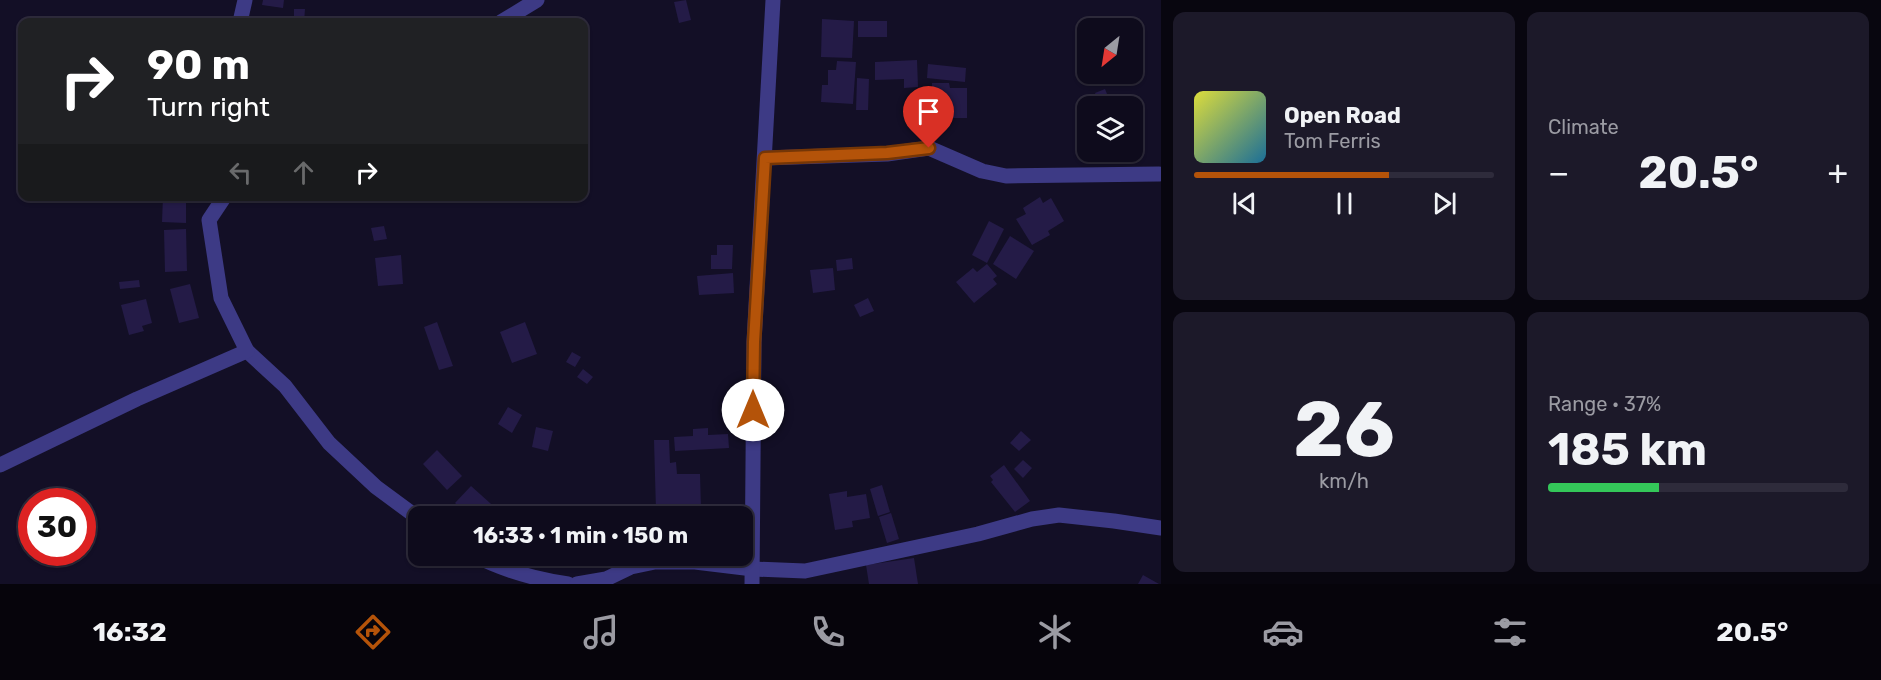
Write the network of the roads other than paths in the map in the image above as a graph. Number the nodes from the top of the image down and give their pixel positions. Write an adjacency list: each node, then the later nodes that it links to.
1 (245, 0): 4 (street)
2 (537, 0): 5 (street)
3 (773, 0): 6 (street)
4 (241, 18)
5 (508, 18)
6 (765, 158): 7 (street); 16 (street)
7 (1159, 174)
8 (211, 201): 10 (street)
9 (222, 201): 10 (street)
10 (209, 220): 11 (street)
11 (247, 351): 12 (street); 13 (street)
12 (0, 465)
13 (408, 511)
14 (1161, 528): 16 (street)
15 (498, 566): 17 (street)
16 (752, 577): 18 (street)
17 (568, 584)
18 (577, 584)

